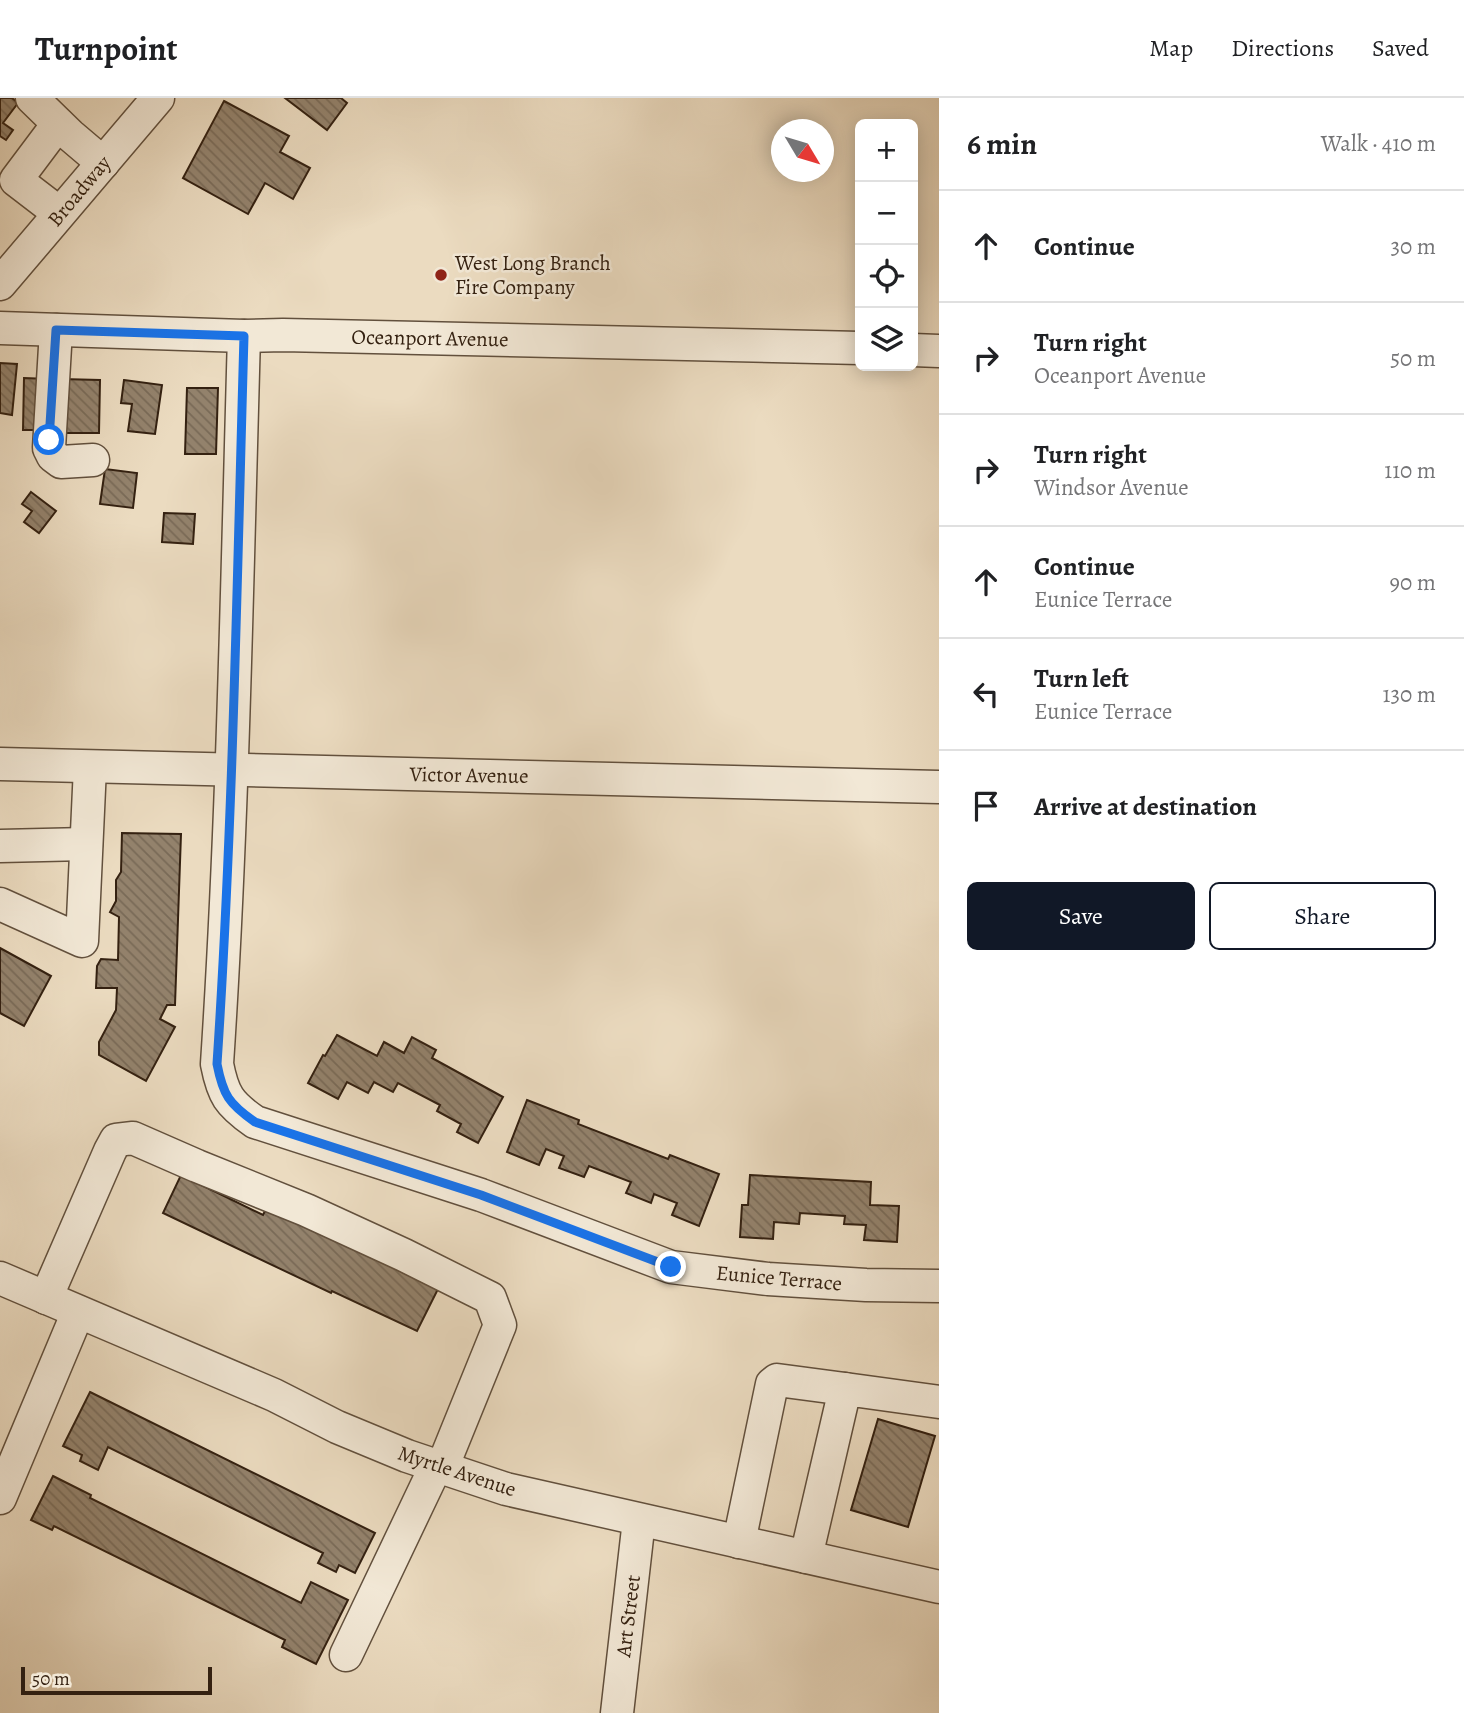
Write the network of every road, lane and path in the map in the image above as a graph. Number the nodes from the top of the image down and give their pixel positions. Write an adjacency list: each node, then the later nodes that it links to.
1 (32, 98): 3 (street)
2 (158, 98): 4 (street, Broadway)
3 (58, 124): 4 (street); 5 (street)
4 (103, 163): 5 (street, Broadway)
5 (59, 214): 6 (street, Broadway)
6 (0, 284)
7 (0, 328): 8 (street, Oceanport Avenue)
8 (56, 330): 9 (street, Oceanport Avenue); 13 (street)
9 (244, 336): 10 (street, Oceanport Avenue); 16 (street, Eunice Terrace)
10 (855, 348)
11 (918, 350): 12 (street)
12 (939, 351)
13 (93, 460)
14 (0, 764): 15 (street, Victor Avenue)
15 (90, 767): 16 (street, Victor Avenue); 18 (street)
16 (232, 769): 17 (street, Victor Avenue); 22 (street, Eunice Terrace)
17 (939, 787)
18 (86, 844): 19 (street); 20 (street)
19 (0, 846)
20 (0, 904)
21 (0, 1278): 23 (street, Myrtle Avenue)
22 (939, 1286)
23 (46, 1298): 24 (street, Myrtle Avenue); 27 (street)
24 (78, 1312): 27 (street, Myrtle Avenue); 28 (street)
25 (845, 1389): 26 (street); 30 (street); 31 (street)
26 (939, 1402)
27 (439, 1467): 29 (street, Myrtle Avenue); 33 (street)
28 (0, 1498)
29 (639, 1520): 30 (street, Myrtle Avenue); 34 (street, Art Street)
30 (739, 1542): 31 (street, Myrtle Avenue)
31 (806, 1557): 32 (street, Myrtle Avenue)
32 (939, 1587)
33 (346, 1655)
34 (617, 1713)

